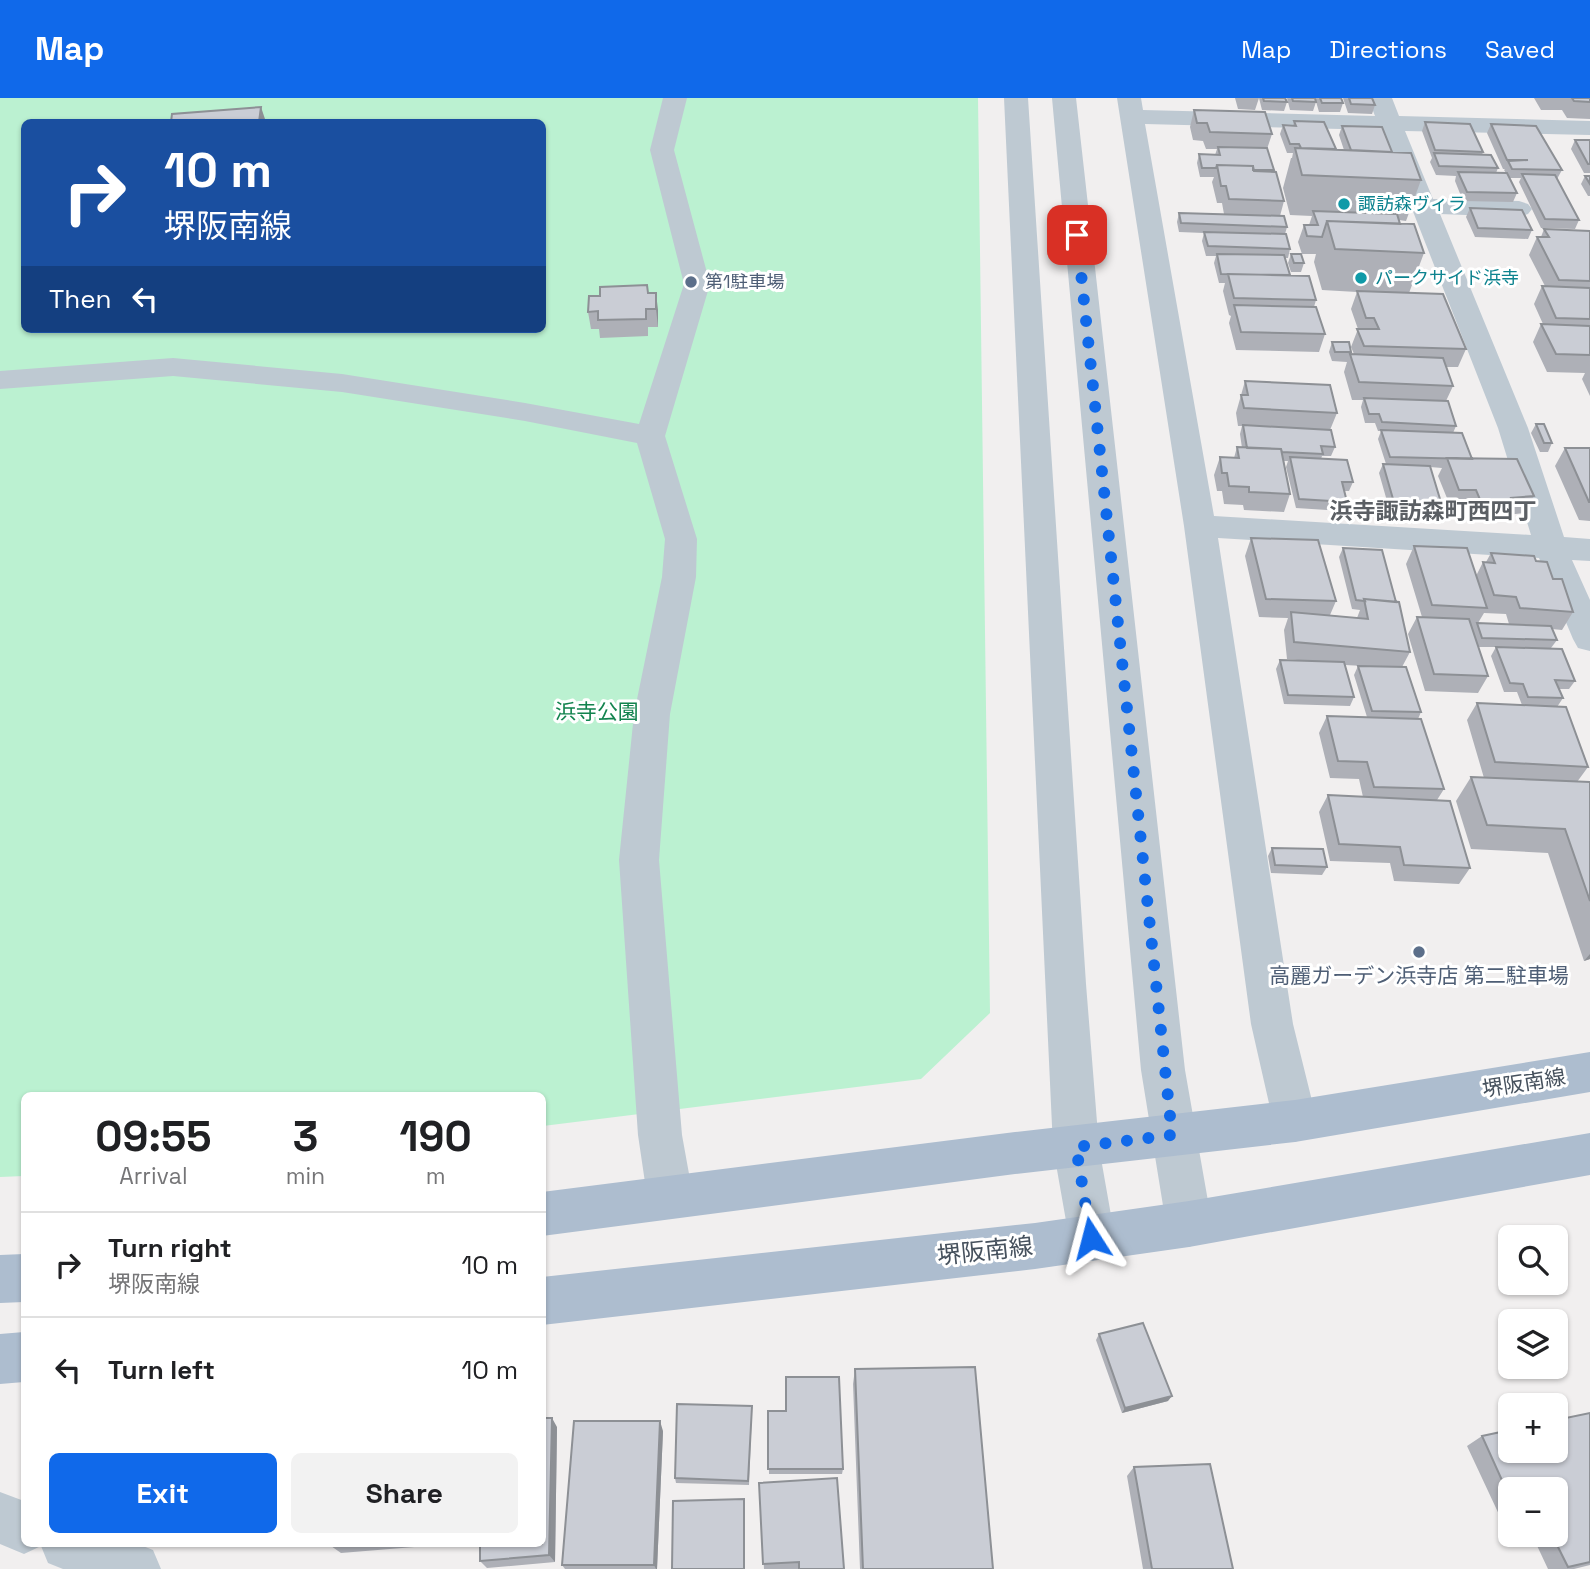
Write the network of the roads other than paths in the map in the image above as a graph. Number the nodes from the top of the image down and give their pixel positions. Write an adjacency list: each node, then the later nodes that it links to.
1 (675, 98): 10 (street)
2 (1016, 98): 18 (street)
3 (1064, 98): 17 (street)
4 (1130, 107): 5 (street); 11 (street)
5 (1384, 111): 6 (street); 7 (street)
6 (1590, 128)
7 (1422, 206): 8 (street); 12 (street)
8 (1519, 209)
9 (0, 380): 10 (street)
10 (649, 436): 20 (street)
11 (1200, 526): 12 (street); 16 (street)
12 (1551, 548): 13 (street); 14 (street)
13 (1590, 550)
14 (1590, 639)
15 (1590, 1072): 16 (main road, 堺阪南線)
16 (1295, 1121): 17 (main road, 堺阪南線)
17 (1172, 1135): 18 (main road, 堺阪南線); 22 (street)
18 (1076, 1147): 20 (main road, 堺阪南線); 23 (street)
19 (1590, 1154): 22 (main road, 堺阪南線)
20 (670, 1196): 21 (main road, 堺阪南線)
21 (546, 1213)
22 (1189, 1224): 23 (main road, 堺阪南線)
23 (1091, 1238): 26 (main road, 堺阪南線)
24 (21, 1278): 25 (main road)
25 (0, 1279)
26 (546, 1301)
27 (21, 1357): 28 (main road)
28 (0, 1359)
29 (0, 1518): 30 (street)
30 (21, 1526)
31 (75, 1547): 32 (street)
32 (134, 1569)

